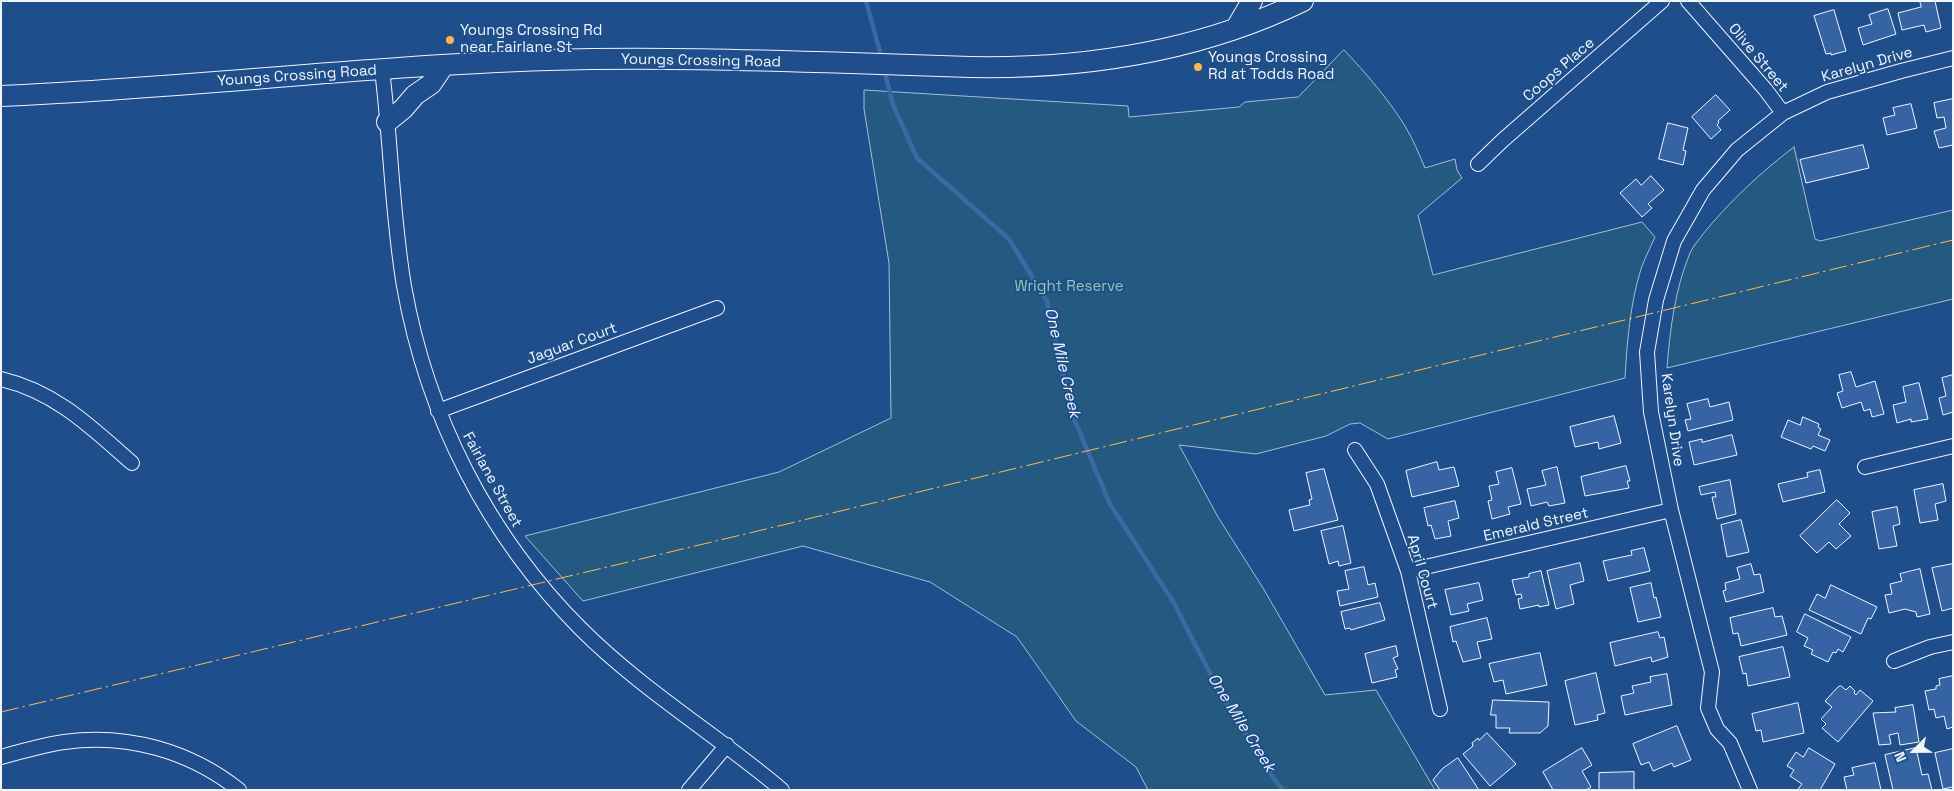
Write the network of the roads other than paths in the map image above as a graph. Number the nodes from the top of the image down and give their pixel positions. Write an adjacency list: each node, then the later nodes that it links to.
1 (1252, 1): 5 (main road)
2 (1303, 1): 5 (main road, Youngs Crossing Road)
3 (1662, 1): 12 (street, Coops Place)
4 (1688, 1): 10 (street, Olive Street)
5 (1236, 28): 7 (main road, Youngs Crossing Road)
6 (1953, 58): 10 (street, Karelyn Drive)
7 (444, 66): 8 (main road, Youngs Crossing Road); 11 (main road)
8 (382, 70): 9 (main road, Youngs Crossing Road); 11 (street, Fairlane Street)
9 (1, 96)
10 (1783, 114): 20 (street, Karelyn Drive)
11 (387, 122): 15 (street, Fairlane Street)
12 (1478, 164)
13 (717, 308): 15 (street, Jaguar Court)
14 (1, 379): 18 (street)
15 (438, 411): 25 (street, Fairlane Street)
16 (1953, 446): 19 (street)
17 (1355, 450): 21 (street, April Court)
18 (132, 463)
19 (1866, 467)
20 (1672, 510): 21 (street, Emerald Street); 30 (street, Karelyn Drive)
21 (1408, 571): 24 (street, April Court)
22 (1953, 642): 23 (street)
23 (1894, 661)
24 (1440, 709)
25 (727, 746): 28 (street); 29 (street, Fairlane Street)
26 (1, 757): 27 (street)
27 (239, 790)
28 (689, 790)
29 (782, 790)
30 (1750, 790)

